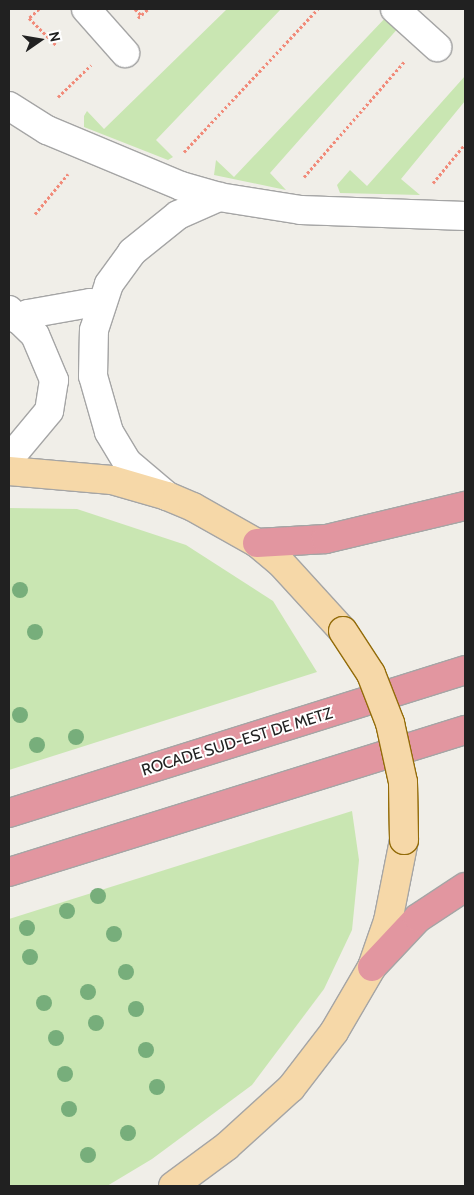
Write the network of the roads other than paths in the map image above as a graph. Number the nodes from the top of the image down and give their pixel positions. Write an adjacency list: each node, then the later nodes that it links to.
1 (86, 9): 4 (lane)
2 (395, 9): 3 (lane)
3 (432, 42)
4 (125, 53)
5 (9, 106): 6 (lane)
6 (219, 197): 7 (lane); 8 (lane)
7 (465, 216)
8 (101, 305): 9 (lane); 12 (lane)
9 (13, 315): 10 (lane)
10 (9, 459)
11 (9, 471): 12 (main road)
12 (167, 496): 14 (main road)
13 (465, 506): 14 (highway)
14 (257, 543): 20 (main road, bridge)
15 (465, 670): 17 (highway, ROCADE SUD-EST DE METZ)
16 (465, 730): 18 (highway)
17 (9, 813)
18 (9, 872)
19 (465, 887): 20 (highway)
20 (372, 967): 21 (main road)
21 (173, 1186)

